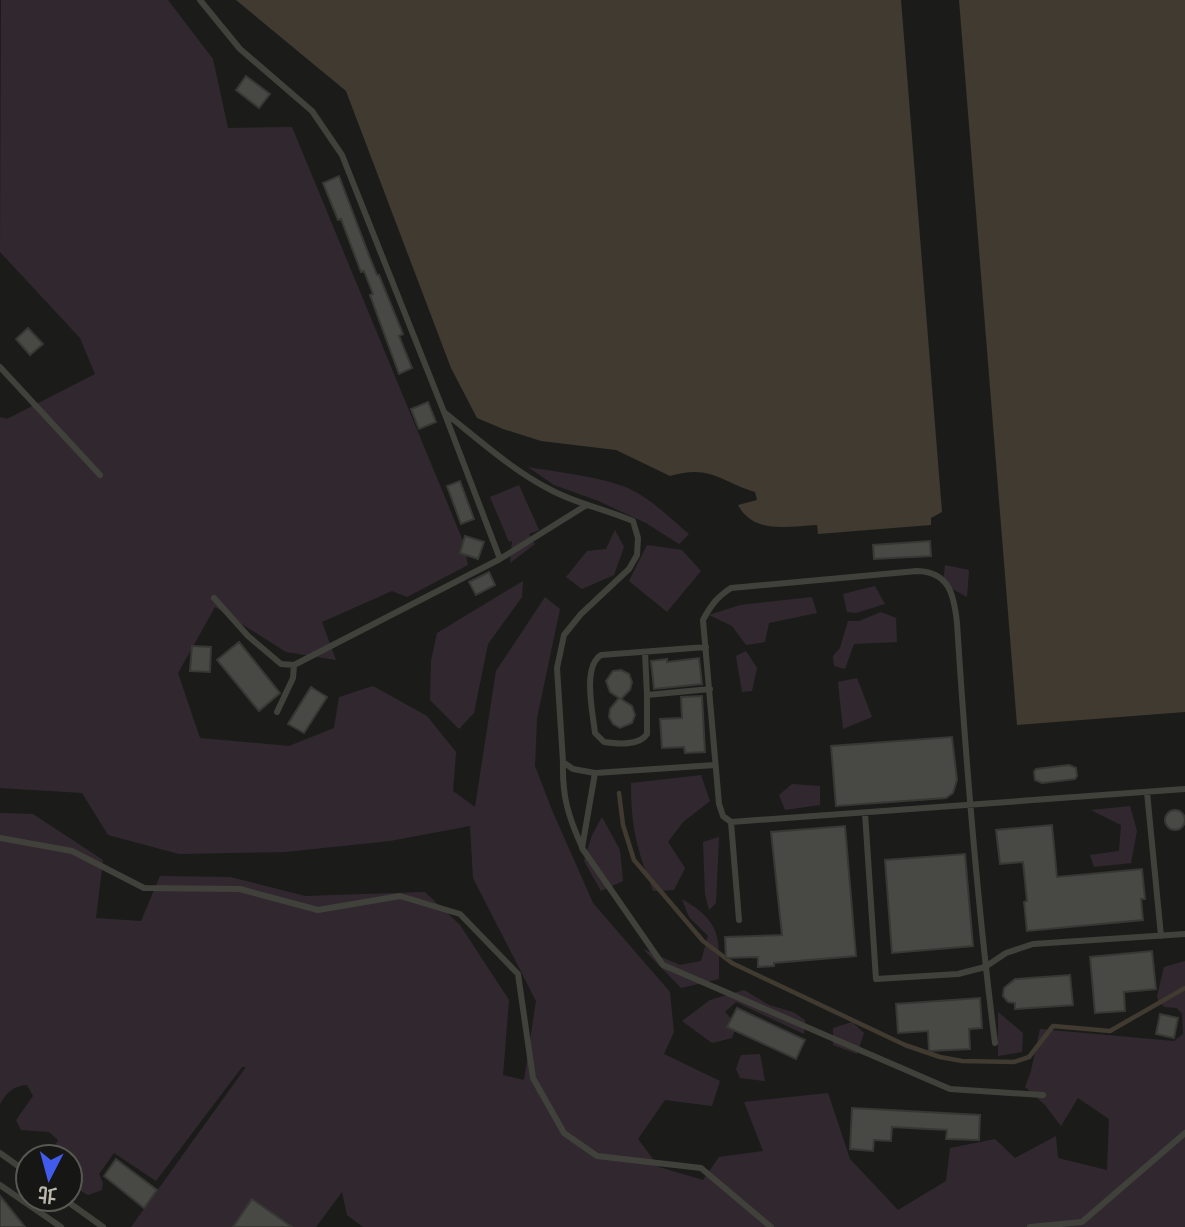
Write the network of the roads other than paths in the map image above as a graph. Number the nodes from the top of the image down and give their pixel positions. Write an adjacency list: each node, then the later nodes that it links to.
1 (200, 0): 3 (lane)
2 (0, 367): 4 (lane)
3 (444, 412): 5 (lane); 6 (lane)
4 (100, 475)
5 (585, 506): 6 (lane); 14 (lane)
6 (500, 559): 10 (lane)
7 (214, 598): 10 (lane)
8 (706, 647): 9 (lane); 11 (lane); 19 (lane)
9 (645, 652): 12 (lane); 12 (lane)
10 (294, 665): 13 (lane)
11 (710, 689): 12 (lane); 15 (lane)
12 (647, 695)
13 (277, 712)
14 (564, 762): 16 (lane); 23 (lane)
15 (715, 765): 16 (lane); 21 (lane)
16 (594, 773): 23 (lane)
17 (1185, 789): 18 (lane)
18 (1147, 792): 19 (lane); 26 (lane)
19 (971, 806): 20 (lane); 27 (lane)
20 (865, 814): 21 (lane); 27 (lane)
21 (731, 822): 24 (lane)
22 (0, 838): 35 (lane)
23 (583, 848): 29 (lane)
24 (739, 920)
25 (1185, 934): 26 (lane)
26 (1161, 936): 27 (lane)
27 (985, 967): 28 (lane)
28 (995, 1043)
29 (1043, 1095)
30 (1185, 1133): 36 (lane)
31 (0, 1185): 33 (lane)
32 (84, 1213): 34 (lane)
33 (61, 1227)
34 (103, 1227)
35 (771, 1227)
36 (1030, 1227)

